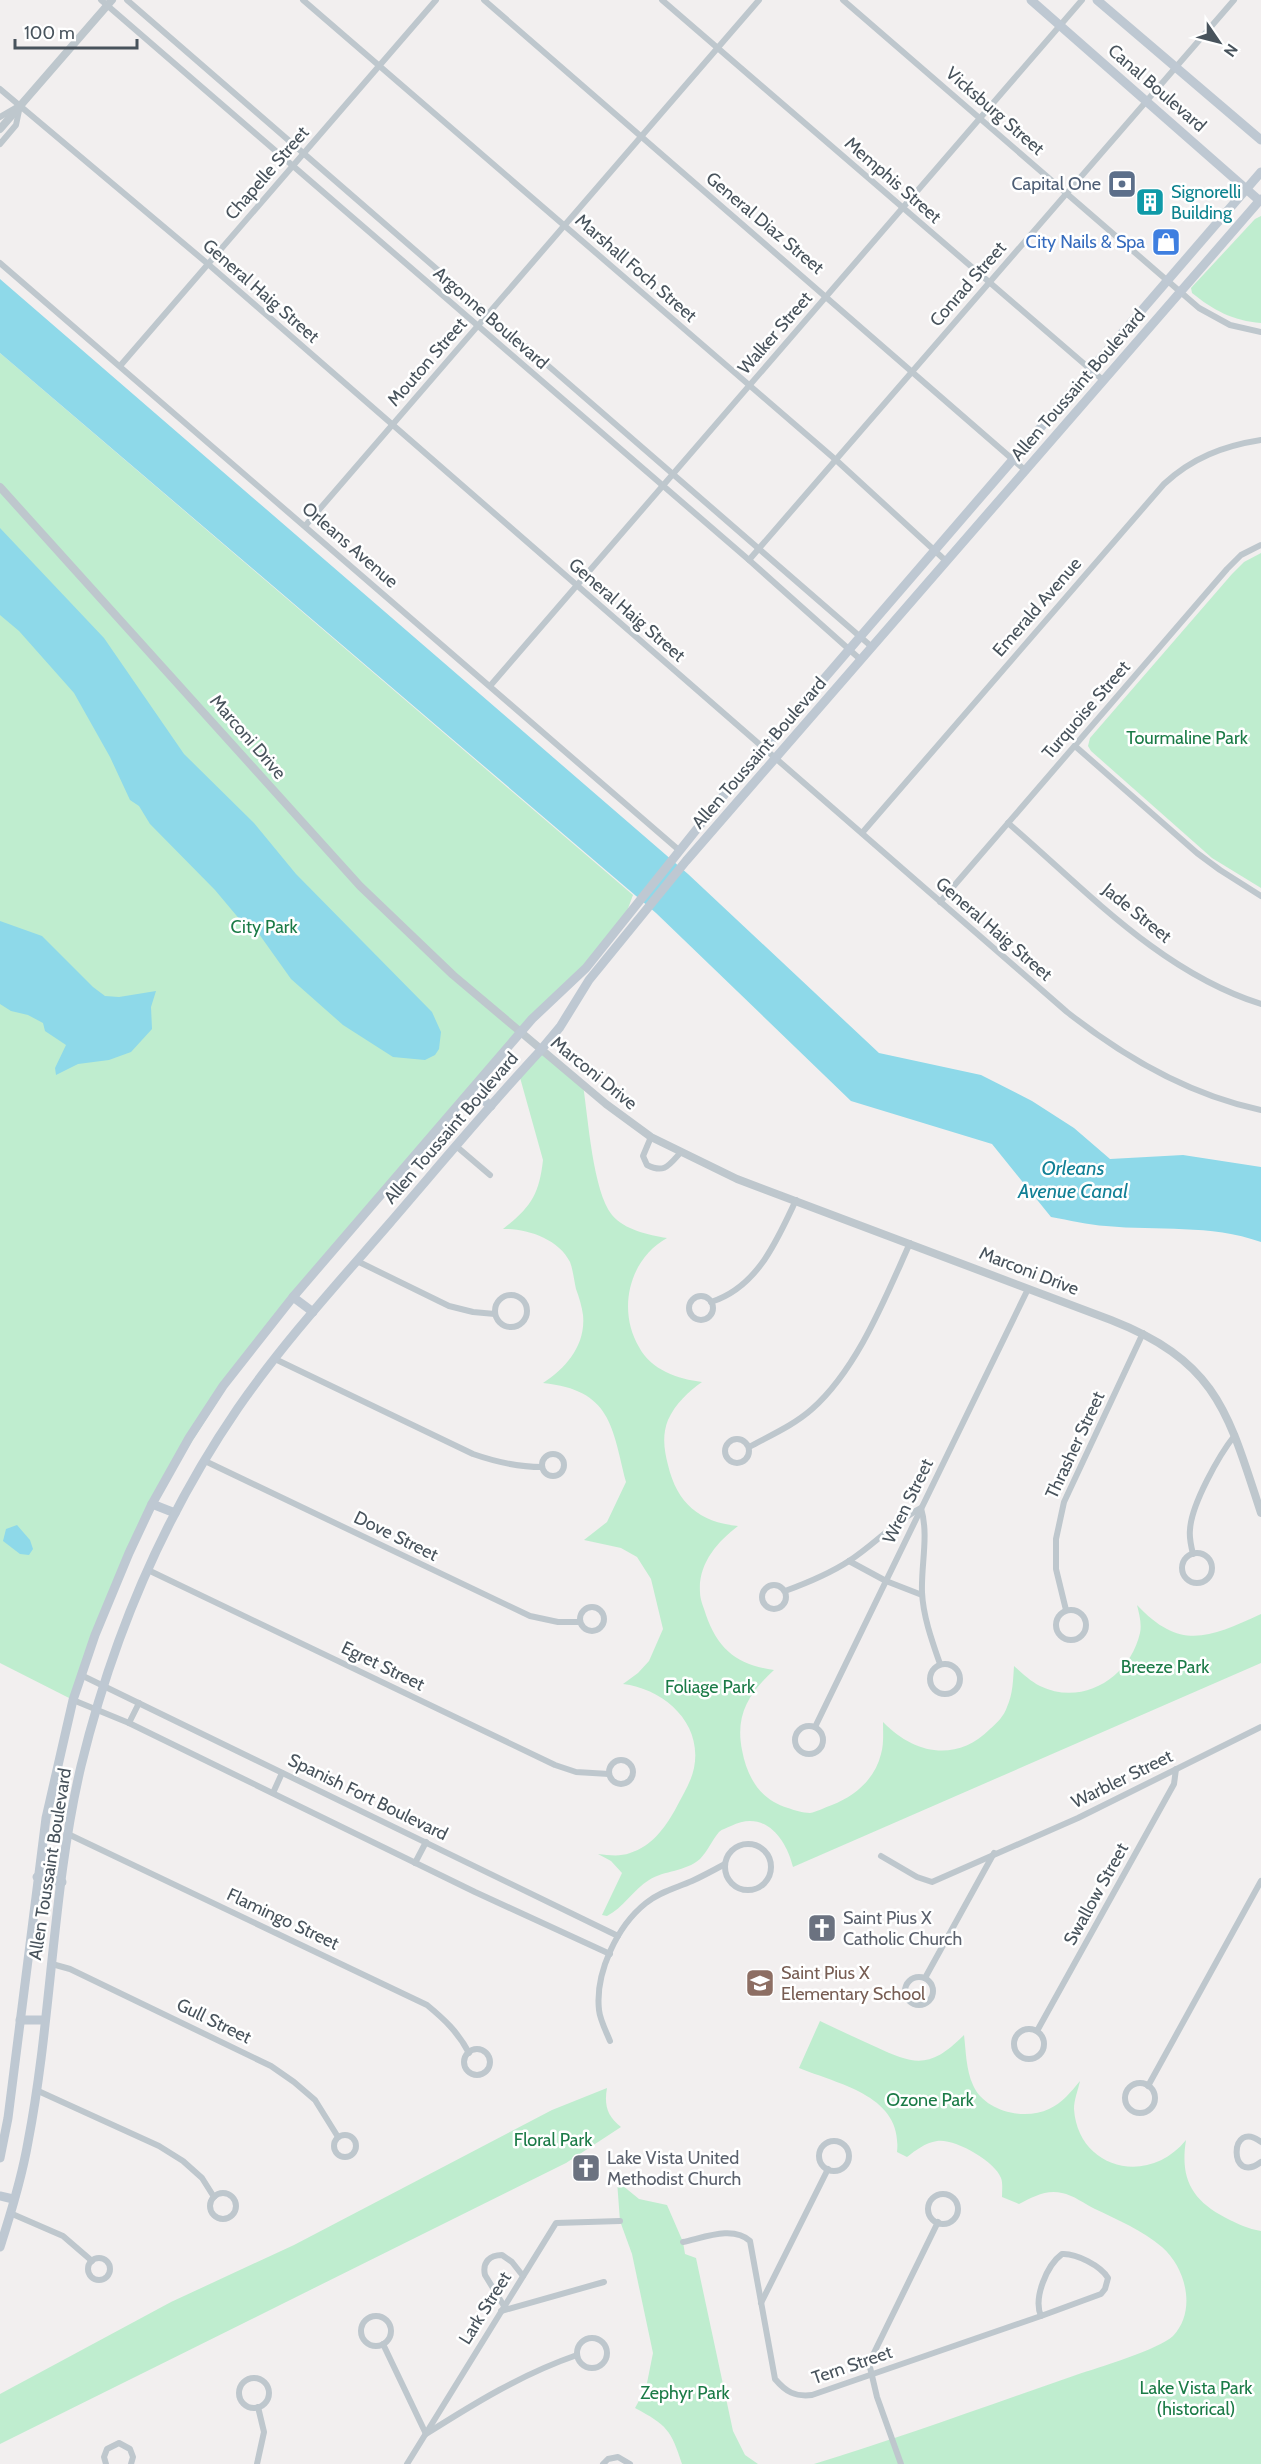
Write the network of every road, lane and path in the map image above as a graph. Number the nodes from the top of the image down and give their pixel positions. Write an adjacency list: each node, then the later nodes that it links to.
1 (127, 0): 26 (street, Argonne Boulevard)
2 (303, 0): 15 (street, Marshall Foch Street)
3 (436, 0): 15 (street, Chapelle Street)
4 (484, 0): 23 (street, General Diaz Street)
5 (662, 0): 14 (street, Memphis Street)
6 (759, 0): 14 (street, Mouton Street)
7 (843, 0): 21 (street, Vicksburg Street)
8 (1031, 0): 13 (main road, Canal Boulevard)
9 (1082, 0): 13 (street, Walker Street)
10 (1097, 0): 16 (main road, Canal Boulevard)
11 (1234, 0): 16 (street, Conrad Street)
12 (107, 2): 19 (street); 27 (street, Argonne Boulevard)
13 (1060, 25): 18 (main road, Canal Boulevard); 21 (street, Walker Street)
14 (718, 48): 23 (street, Mouton Street); 32 (street, Memphis Street)
15 (379, 66): 26 (street, Chapelle Street); 33 (street, Marshall Foch Street)
16 (1175, 68): 18 (street, Conrad Street); 24 (main road, Canal Boulevard)
17 (0, 89): 19 (street, General Haig Street)
18 (1147, 100): 29 (main road, Canal Boulevard); 30 (street, Conrad Street)
19 (20, 106): 20 (street); 22 (street); 25 (street); 37 (street, General Haig Street)
20 (0, 117)
21 (980, 118): 30 (street, Vicksburg Street); 32 (street, Walker Street)
22 (0, 129)
23 (641, 137): 33 (street, Mouton Street); 41 (street, General Diaz Street)
24 (1261, 140)
25 (0, 144)
26 (304, 153): 27 (street, Chapelle Street); 42 (street, Argonne Boulevard)
27 (293, 166): 37 (street, Chapelle Street); 43 (street, Argonne Boulevard)
28 (1261, 172): 29 (main road, Allen Toussaint Boulevard)
29 (1247, 189): 31 (main road, Canal Boulevard); 34 (main road, Allen Toussaint Boulevard)
30 (1066, 192): 38 (street, Vicksburg Street); 39 (street, Conrad Street)
31 (1261, 200): 35 (main road, Allen Toussaint Boulevard)
32 (902, 208): 39 (street, Memphis Street); 41 (street, Walker Street)
33 (564, 226): 42 (street, Mouton Street); 51 (street, Marshall Foch Street)
34 (1214, 226): 35 (main road); 38 (main road, Allen Toussaint Boulevard)
35 (1227, 238): 40 (main road, Allen Toussaint Boulevard)
36 (0, 263): 47 (street, Orleans Avenue)
37 (208, 264): 47 (street, Chapelle Street); 52 (street, General Haig Street)
38 (1169, 281): 40 (street, Vicksburg Street); 44 (main road, Allen Toussaint Boulevard)
39 (988, 283): 48 (street, Memphis Street); 49 (street, Conrad Street)
40 (1181, 292): 45 (street, Vicksburg Street); 46 (main road, Allen Toussaint Boulevard)
41 (827, 296): 49 (street, General Diaz Street); 51 (street, Walker Street)
42 (489, 313): 43 (street, Mouton Street); 57 (street, Argonne Boulevard)
43 (478, 326): 52 (street, Mouton Street); 58 (street, Argonne Boulevard)
44 (1129, 327): 46 (main road); 48 (main road, Allen Toussaint Boulevard)
45 (1261, 332)
46 (1141, 338): 50 (main road, Allen Toussaint Boulevard)
47 (120, 366): 60 (street, Orleans Avenue)
48 (1091, 370): 50 (street, Memphis Street); 55 (main road, Allen Toussaint Boulevard)
49 (913, 371): 54 (street, Conrad Street); 55 (street, General Diaz Street)
50 (1104, 381): 56 (main road, Allen Toussaint Boulevard)
51 (750, 385): 54 (street, Marshall Foch Street); 57 (street, Walker Street)
52 (392, 426): 60 (street, Mouton Street); 66 (street, General Haig Street)
53 (1261, 440): 78 (street, Emerald Avenue)
54 (836, 460): 62 (street, Conrad Street); 63 (street, Marshall Foch Street)
55 (1014, 460): 56 (street, General Diaz Street); 63 (main road, Allen Toussaint Boulevard)
56 (1026, 471): 65 (main road, Allen Toussaint Boulevard)
57 (674, 473): 58 (street, Walker Street); 62 (street, Argonne Boulevard)
58 (663, 486): 64 (street, Argonne Boulevard); 66 (street, Walker Street)
59 (0, 487): 84 (street, Marconi Drive)
60 (305, 526): 71 (street, Orleans Avenue)
61 (1261, 545): 72 (street, Turquoise Street)
62 (759, 547): 64 (street, Conrad Street); 67 (street, Argonne Boulevard)
63 (935, 550): 65 (street, Marshall Foch Street); 67 (main road, Allen Toussaint Boulevard)
64 (749, 560): 69 (street, Argonne Boulevard)
65 (946, 561): 68 (main road, Allen Toussaint Boulevard)
66 (576, 586): 71 (street, Walker Street); 73 (street, General Haig Street)
67 (861, 637): 68 (street, Argonne Boulevard); 69 (main road, Allen Toussaint Boulevard)
68 (872, 647): 70 (main road, Allen Toussaint Boulevard)
69 (849, 650): 70 (street, Argonne Boulevard); 73 (main road, Allen Toussaint Boulevard)
70 (861, 660): 74 (main road, Allen Toussaint Boulevard)
71 (490, 686): 79 (street, Orleans Avenue)
72 (1075, 746): 77 (street, Turquoise Street); 80 (street)
73 (763, 749): 74 (street, General Haig Street); 75 (main road, Allen Toussaint Boulevard)
74 (775, 760): 76 (main road, Allen Toussaint Boulevard); 78 (street, General Haig Street)
75 (709, 813): 76 (main road); 79 (main road, Allen Toussaint Boulevard)
76 (721, 823): 82 (main road, Allen Toussaint Boulevard)
77 (1008, 823): 81 (street, Turquoise Street); 83 (street, Jade Street)
78 (862, 833): 81 (street, General Haig Street)
79 (678, 852): 82 (main road, Allen Toussaint Boulevard)
80 (1261, 896)
81 (940, 902): 88 (street, General Haig Street)
82 (639, 910): 84 (main road, Allen Toussaint Boulevard); 85 (main road, Allen Toussaint Boulevard)
83 (1261, 1004)
84 (520, 1034): 85 (street, Marconi Drive); 86 (main road, Allen Toussaint Boulevard)
85 (540, 1051): 87 (main road, Allen Toussaint Boulevard); 89 (street, Marconi Drive)
86 (472, 1090): 87 (main road); 97 (main road, Allen Toussaint Boulevard)
87 (491, 1106): 90 (main road, Allen Toussaint Boulevard)
88 (1261, 1110)
89 (651, 1137): 91 (street, Marconi Drive); 91 (street)
90 (456, 1146): 92 (street); 95 (main road, Allen Toussaint Boulevard)
91 (681, 1152): 93 (street, Marconi Drive)
92 (490, 1175)
93 (796, 1200): 94 (street, Marconi Drive); 98 (street)
94 (910, 1243): 96 (street, Marconi Drive); 104 (street)
95 (357, 1261): 99 (main road, Allen Toussaint Boulevard); 100 (street)
96 (1028, 1289): 101 (street, Marconi Drive); 108 (street, Wren Street)
97 (293, 1297): 99 (main road); 107 (main road, Allen Toussaint Boulevard)
98 (711, 1302): 98 (street)
99 (313, 1312): 102 (main road, Allen Toussaint Boulevard)
100 (495, 1314): 100 (street)
101 (1143, 1333): 103 (street, Marconi Drive); 117 (street, Thrasher Street)
102 (275, 1359): 105 (main road, Allen Toussaint Boulevard); 106 (street)
103 (1235, 1436): 109 (street, Marconi Drive); 111 (street)
104 (749, 1447): 104 (street)
105 (205, 1461): 110 (main road, Allen Toussaint Boulevard); 118 (street, Dove Street)
106 (542, 1467)
107 (152, 1504): 110 (main road); 120 (main road, Allen Toussaint Boulevard)
108 (921, 1508): 112 (street); 114 (street, Wren Street); 116 (street)
109 (1261, 1513)
110 (175, 1514): 113 (main road, Allen Toussaint Boulevard)
111 (1193, 1554): 111 (street)
112 (849, 1561): 114 (street); 115 (street)
113 (148, 1570): 121 (main road, Allen Toussaint Boulevard); 130 (street, Egret Street)
114 (886, 1581): 116 (street); 126 (street, Wren Street)
115 (785, 1591): 115 (street)
116 (922, 1595): 119 (street)
117 (1066, 1610): 117 (street, Thrasher Street)
118 (579, 1622): 118 (street, Dove Street)
119 (940, 1665): 119 (street)
120 (81, 1675): 121 (street, Spanish Fort Boulevard); 122 (main road, Allen Toussaint Boulevard)
121 (104, 1686): 123 (street, Spanish Fort Boulevard); 124 (main road, Allen Toussaint Boulevard)
122 (74, 1700): 124 (street); 138 (main road, Allen Toussaint Boulevard)
123 (139, 1703): 125 (street); 129 (street, Spanish Fort Boulevard)
124 (97, 1710): 125 (street); 132 (main road, Allen Toussaint Boulevard)
125 (129, 1723): 131 (street)
126 (815, 1727): 126 (street, Wren Street)
127 (1261, 1727): 128 (street, Warbler Street)
128 (1176, 1769): 134 (street, Warbler Street); 147 (street, Swallow Street)
129 (282, 1773): 131 (street); 133 (street, Spanish Fort Boulevard)
130 (609, 1774)
131 (273, 1793): 136 (street)
132 (68, 1833): 140 (main road, Allen Toussaint Boulevard); 149 (street, Flamingo Street)
133 (426, 1842): 136 (street); 141 (street, Spanish Fort Boulevard)
134 (994, 1853): 135 (street, Warbler Street); 144 (street)
135 (881, 1856)
136 (415, 1863): 142 (street)
137 (725, 1864): 137 (street); 141 (street)
138 (38, 1877): 140 (main road); 145 (main road, Allen Toussaint Boulevard)
139 (1261, 1881): 150 (street)
140 (62, 1882): 143 (main road, Allen Toussaint Boulevard)
141 (618, 1936): 142 (street)
142 (610, 1954): 148 (street)
143 (52, 1964): 146 (main road, Allen Toussaint Boulevard); 152 (street, Gull Street)
144 (925, 1978): 144 (street)
145 (20, 2020): 146 (main road); 154 (main road, Allen Toussaint Boulevard)
146 (44, 2020): 151 (main road, Allen Toussaint Boulevard)
147 (1037, 2031): 147 (street, Swallow Street)
148 (609, 2041)
149 (469, 2052): 149 (street, Flamingo Street)
150 (1148, 2086): 150 (street)
151 (36, 2090): 158 (street); 159 (main road, Allen Toussaint Boulevard)
152 (338, 2137)
153 (1260, 2138): 155 (street)
154 (0, 2158)
155 (1261, 2162)
156 (828, 2169): 156 (street); 168 (street)
157 (0, 2196): 159 (main road)
158 (213, 2197): 158 (street)
159 (13, 2199): 160 (main road, Allen Toussaint Boulevard)
160 (10, 2213): 164 (main road, Allen Toussaint Boulevard); 165 (street)
161 (620, 2221): 166 (street, Lark Street)
162 (938, 2222): 162 (street); 173 (street)
163 (683, 2242): 168 (street, Tern Street)
164 (0, 2247)
165 (92, 2261)
166 (523, 2276): 169 (street, Lark Street); 169 (street)
167 (604, 2282): 169 (street)
168 (761, 2303): 173 (street, Tern Street)
169 (502, 2309): 175 (street, Lark Street)
170 (1041, 2316): 170 (street, Tern Street); 173 (street, Tern Street)
171 (383, 2344): 171 (street); 175 (street)
172 (577, 2355): 172 (street); 175 (street)
173 (871, 2374): 182 (street)
174 (258, 2407): 174 (street); 178 (street)
175 (426, 2434): 179 (street, Lark Street)
176 (106, 2464): 177 (street)
177 (131, 2464)
178 (257, 2464)
179 (407, 2464)
180 (603, 2464): 181 (street)
181 (630, 2464)
182 (901, 2464)

